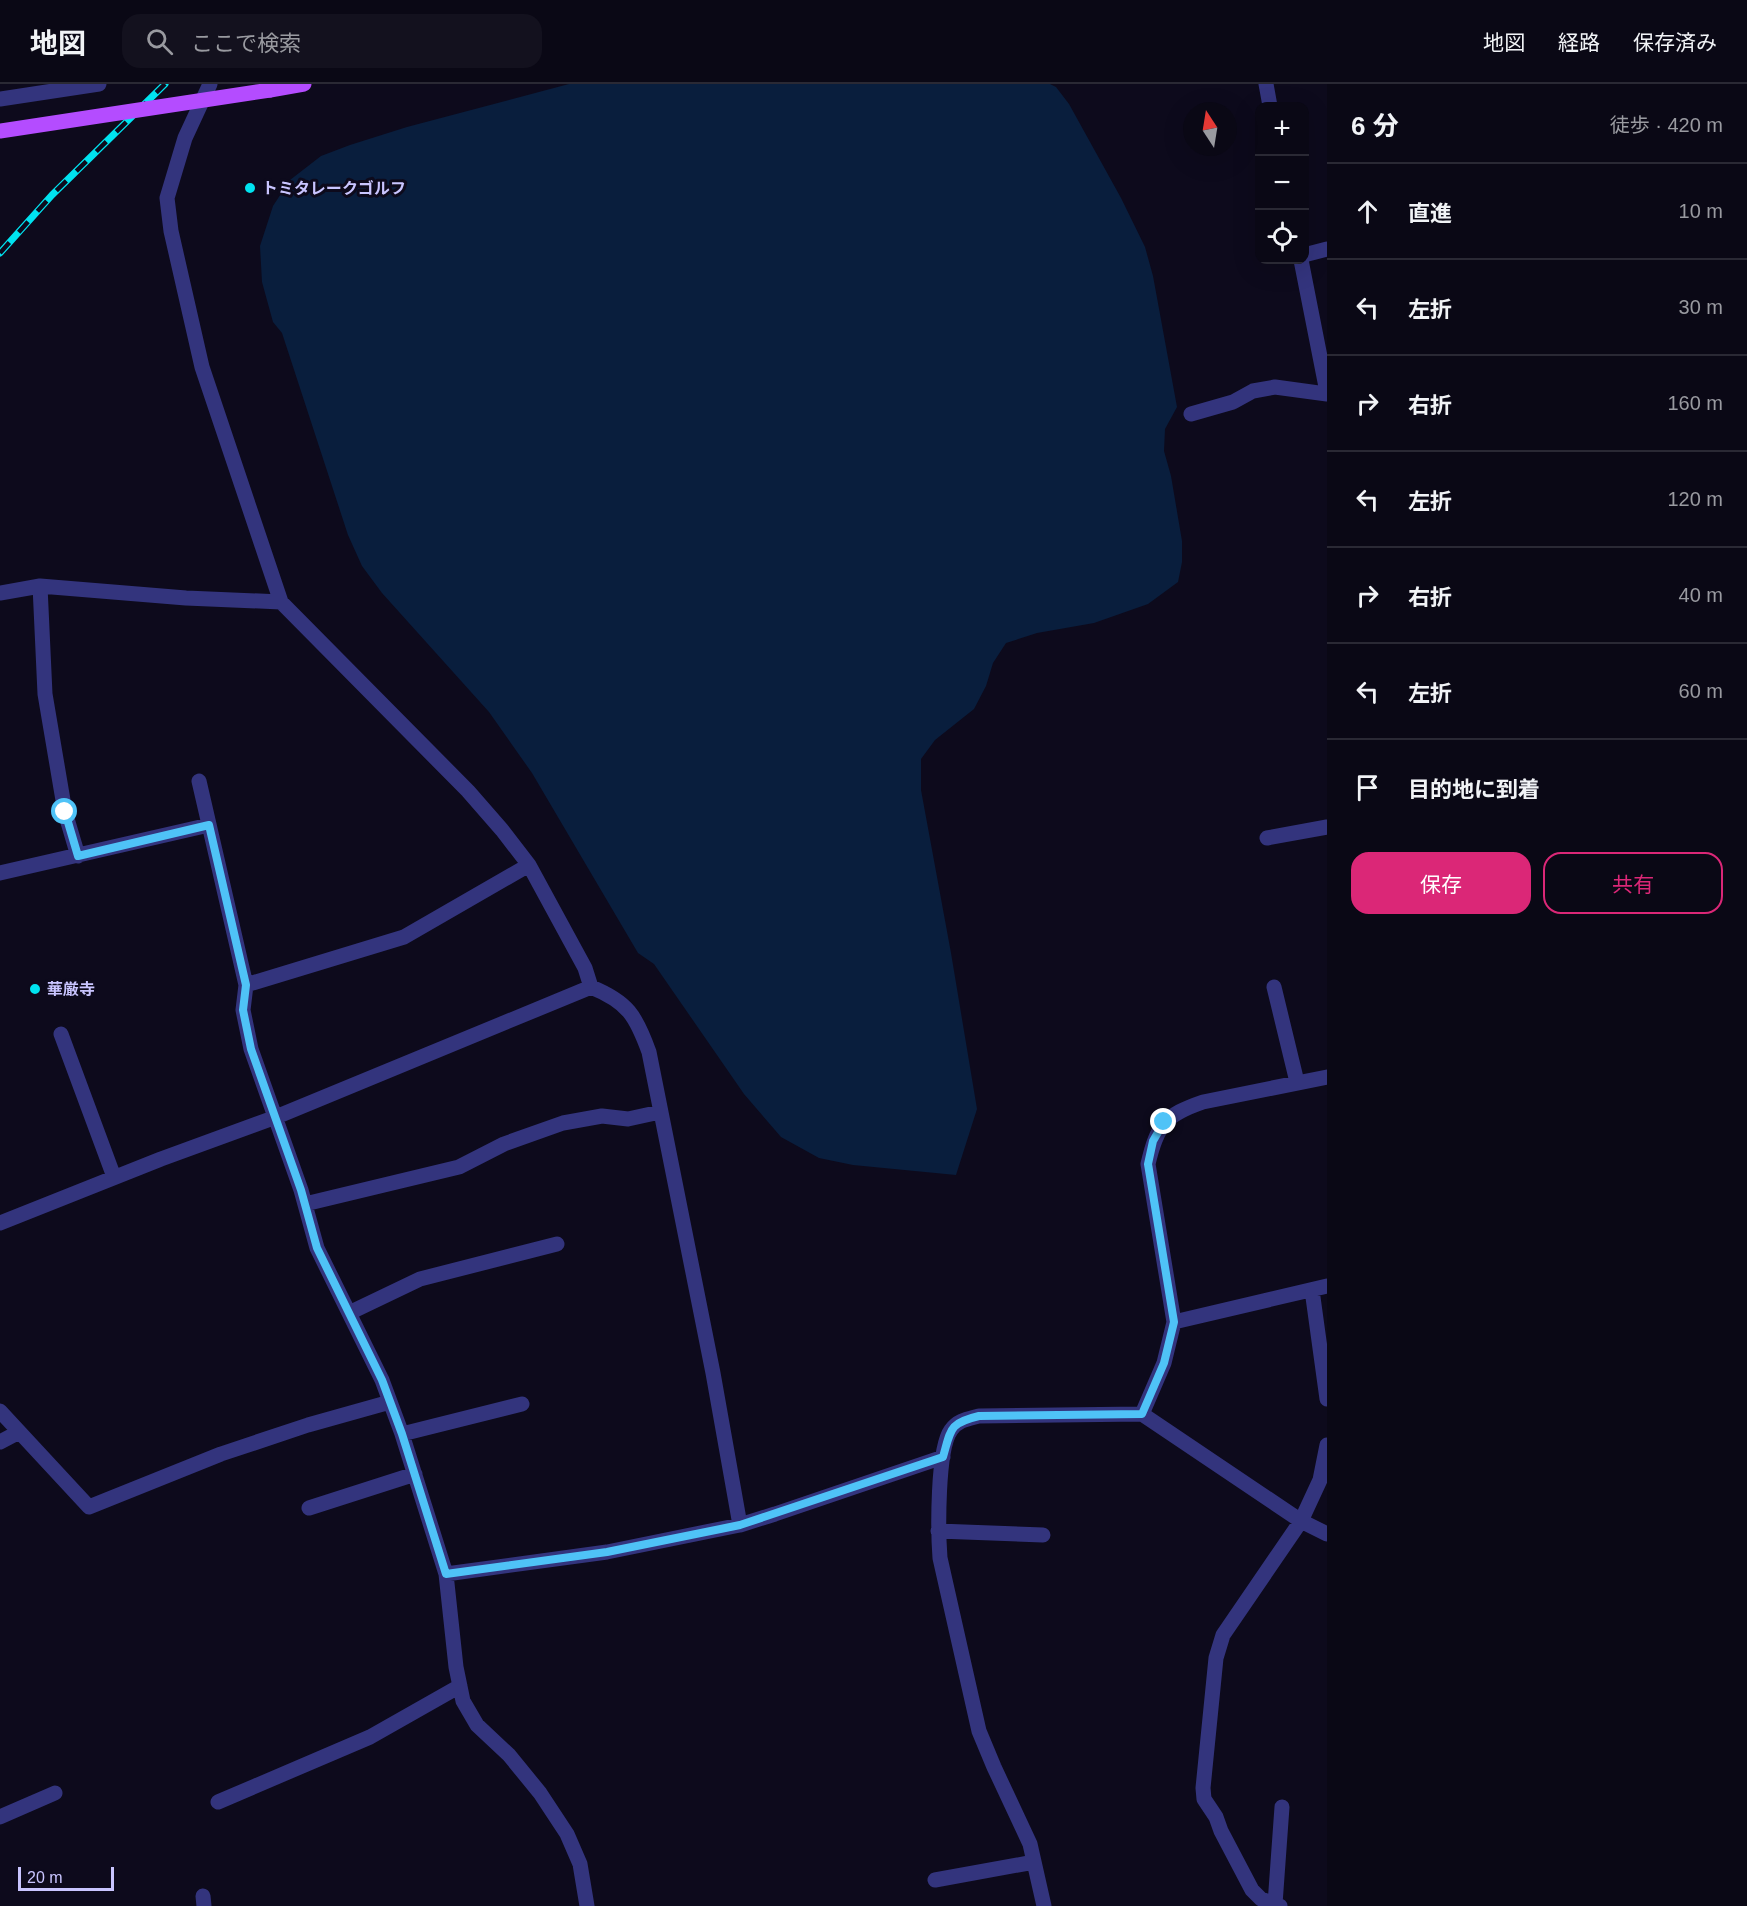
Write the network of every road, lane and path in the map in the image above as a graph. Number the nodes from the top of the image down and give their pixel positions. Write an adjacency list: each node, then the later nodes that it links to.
1 (99, 84): 5 (street)
2 (210, 84): 15 (street)
3 (304, 84): 7 (main road, bridge)
4 (1266, 84): 6 (street)
5 (0, 99)
6 (1269, 102)
7 (0, 131)
8 (1327, 249): 9 (street)
9 (1309, 254)
10 (1301, 264): 11 (street)
11 (1327, 393): 12 (street)
12 (1191, 414)
13 (40, 585): 14 (street); 15 (street); 20 (street)
14 (0, 593)
15 (281, 602): 21 (street)
16 (199, 781): 17 (street)
17 (209, 825): 20 (street); 23 (street)
18 (1327, 827): 19 (street)
19 (1267, 838)
20 (78, 856): 22 (street)
21 (529, 865): 23 (street); 24 (street)
22 (0, 873)
23 (246, 985): 30 (street)
24 (591, 987): 29 (street); 30 (street)
25 (1274, 987): 28 (street)
26 (61, 1034): 31 (street)
27 (1327, 1077): 28 (street)
28 (1297, 1083): 38 (street)
29 (660, 1112): 32 (street); 52 (street)
30 (276, 1117): 31 (street); 32 (street)
31 (114, 1177): 33 (street)
32 (305, 1204): 37 (street)
33 (0, 1223)
34 (557, 1244): 37 (street)
35 (1327, 1286): 36 (street)
36 (1312, 1290): 38 (street); 39 (street)
37 (349, 1313): 40 (street)
38 (1174, 1322): 43 (street)
39 (1327, 1399)
40 (390, 1402): 44 (street); 45 (street)
41 (522, 1404): 45 (street)
42 (0, 1412): 44 (street)
43 (1142, 1414): 48 (street); 51 (street)
44 (19, 1432): 46 (street)
45 (402, 1434): 49 (street)
46 (0, 1442)
47 (1327, 1445): 51 (street)
48 (943, 1457): 52 (street); 53 (street)
49 (415, 1474): 50 (street); 56 (street)
50 (309, 1508)
51 (1301, 1521): 54 (street); 64 (street)
52 (740, 1525): 56 (street)
53 (938, 1530): 55 (street); 62 (street)
54 (1327, 1534)
55 (1043, 1535)
56 (446, 1574): 57 (street)
57 (460, 1686): 59 (street); 65 (street)
58 (55, 1793): 61 (street)
59 (218, 1802)
60 (1282, 1807): 64 (street)
61 (0, 1817)
62 (1034, 1862): 63 (street); 66 (street)
63 (935, 1880)
64 (1278, 1905)
65 (587, 1906)
66 (1044, 1906)

